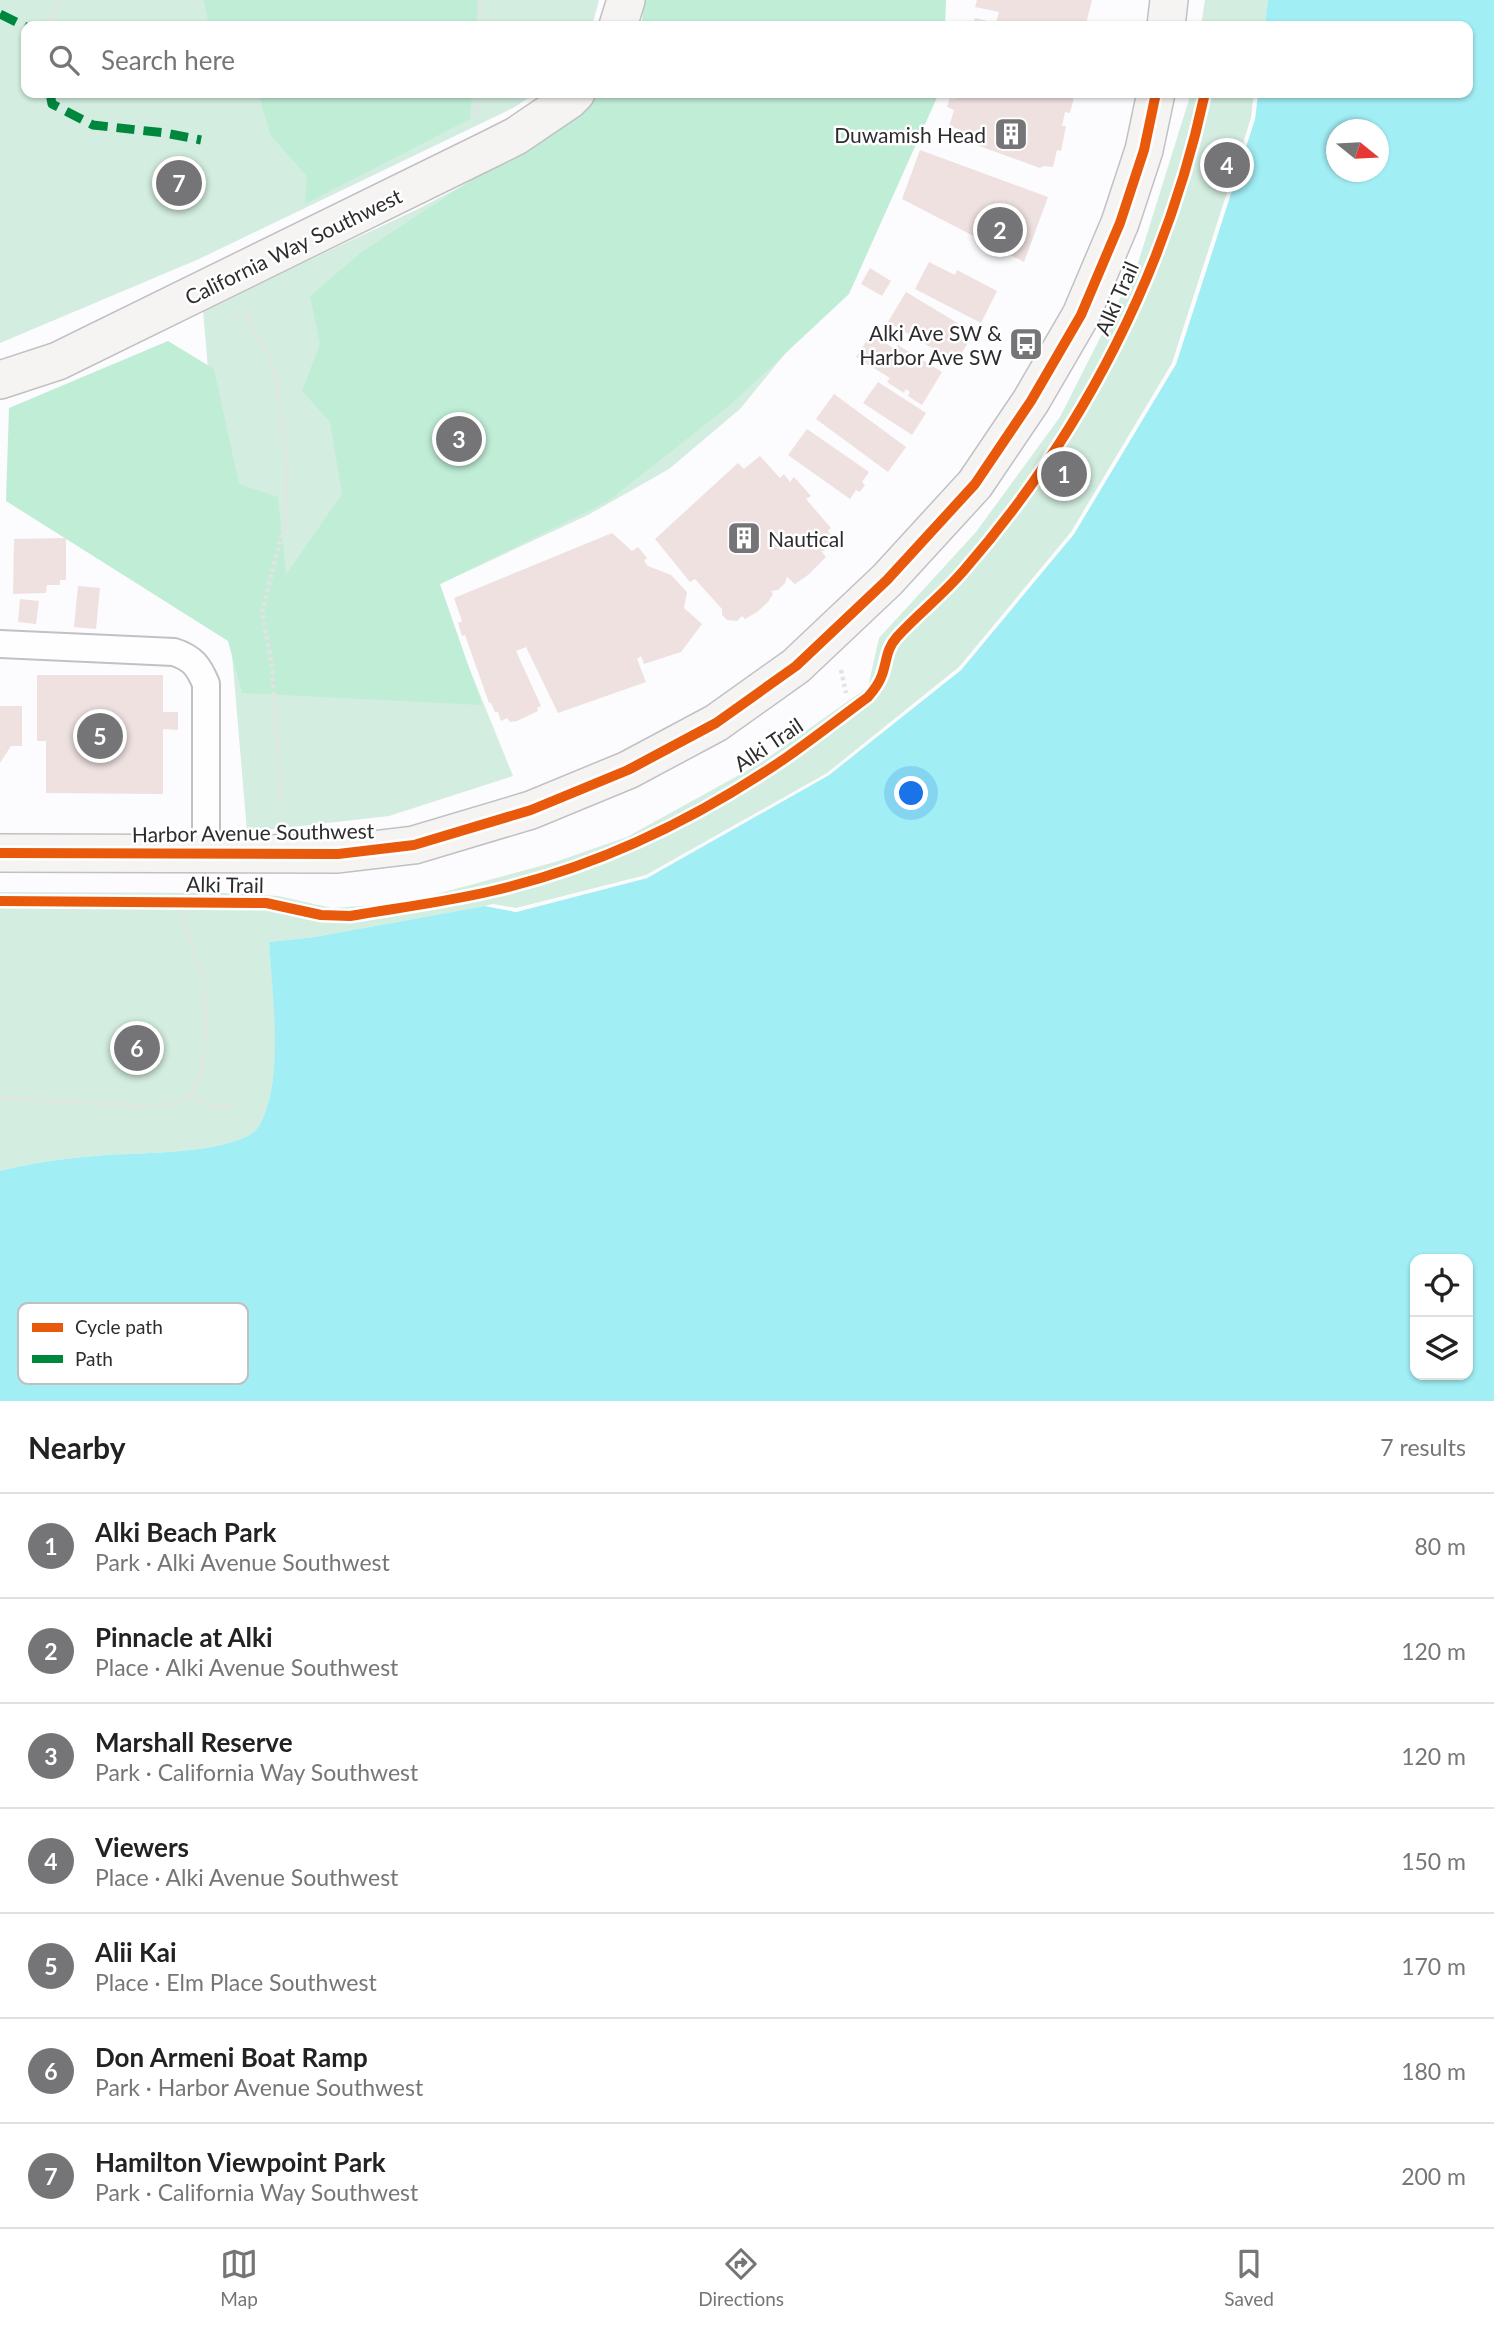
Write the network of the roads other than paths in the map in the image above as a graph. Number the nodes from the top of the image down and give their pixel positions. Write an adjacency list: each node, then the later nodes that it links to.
1 (626, 0): 3 (main road)
2 (1169, 0): 4 (main road)
3 (620, 21)
4 (1167, 21)
5 (571, 98): 7 (main road, California Way Southwest)
6 (1155, 98): 10 (main road, Harbor Avenue Southwest)
7 (0, 380)
8 (0, 644): 10 (street)
9 (0, 853): 10 (main road, Harbor Avenue Southwest)
10 (206, 854)

